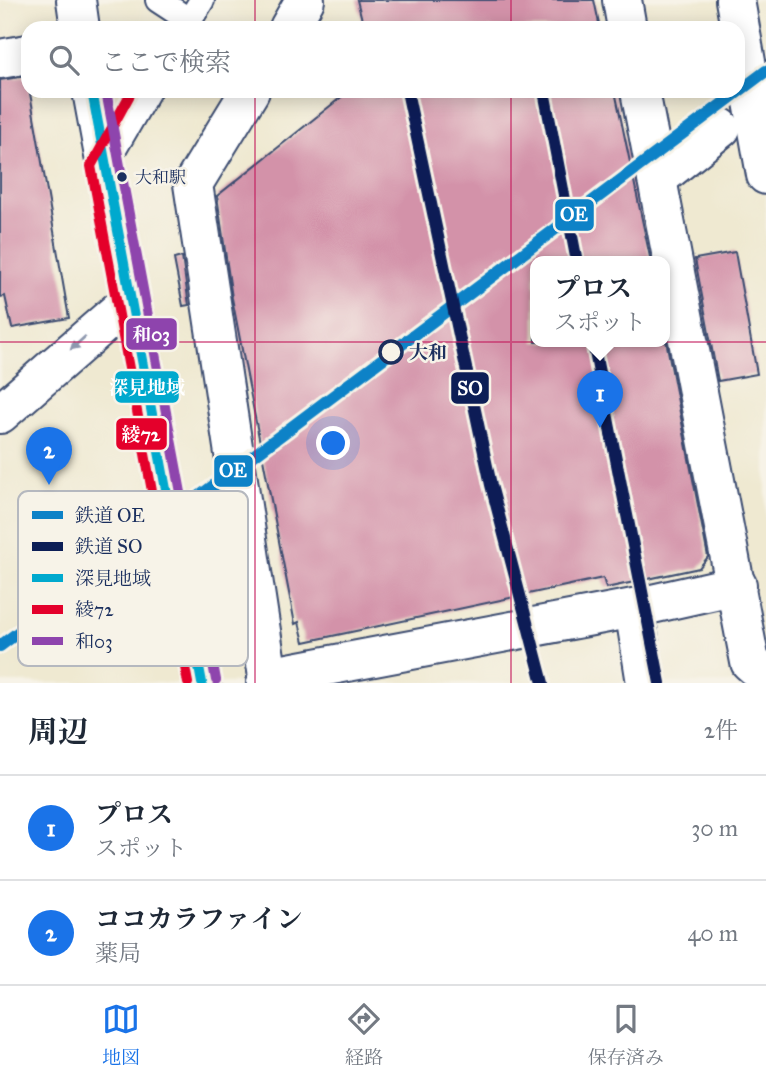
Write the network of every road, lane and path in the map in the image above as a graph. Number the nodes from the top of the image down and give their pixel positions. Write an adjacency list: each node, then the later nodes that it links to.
1 (76, 0): 7 (street)
2 (158, 0): 6 (lane)
3 (305, 0): 8 (street)
4 (622, 0): 9 (street)
5 (735, 0): 10 (street)
6 (192, 16)
7 (79, 21)
8 (293, 21)
9 (626, 21)
10 (739, 21)
11 (21, 55): 13 (street)
12 (745, 57): 20 (street)
13 (0, 59)
14 (93, 98): 19 (street)
15 (144, 98): 19 (lane)
16 (246, 98): 25 (street)
17 (641, 98): 21 (street)
18 (720, 128): 21 (street)
19 (105, 164): 22 (street)
20 (766, 176)
21 (657, 179): 27 (street)
22 (131, 300): 23 (street, one-way to 23); 24 (street)
23 (0, 414)
24 (166, 491)
25 (239, 491)
26 (248, 553): 30 (street)
27 (737, 585): 28 (street); 29 (street)
28 (634, 608): 30 (street); 31 (street)
29 (766, 677)
30 (267, 680)
31 (646, 683)

